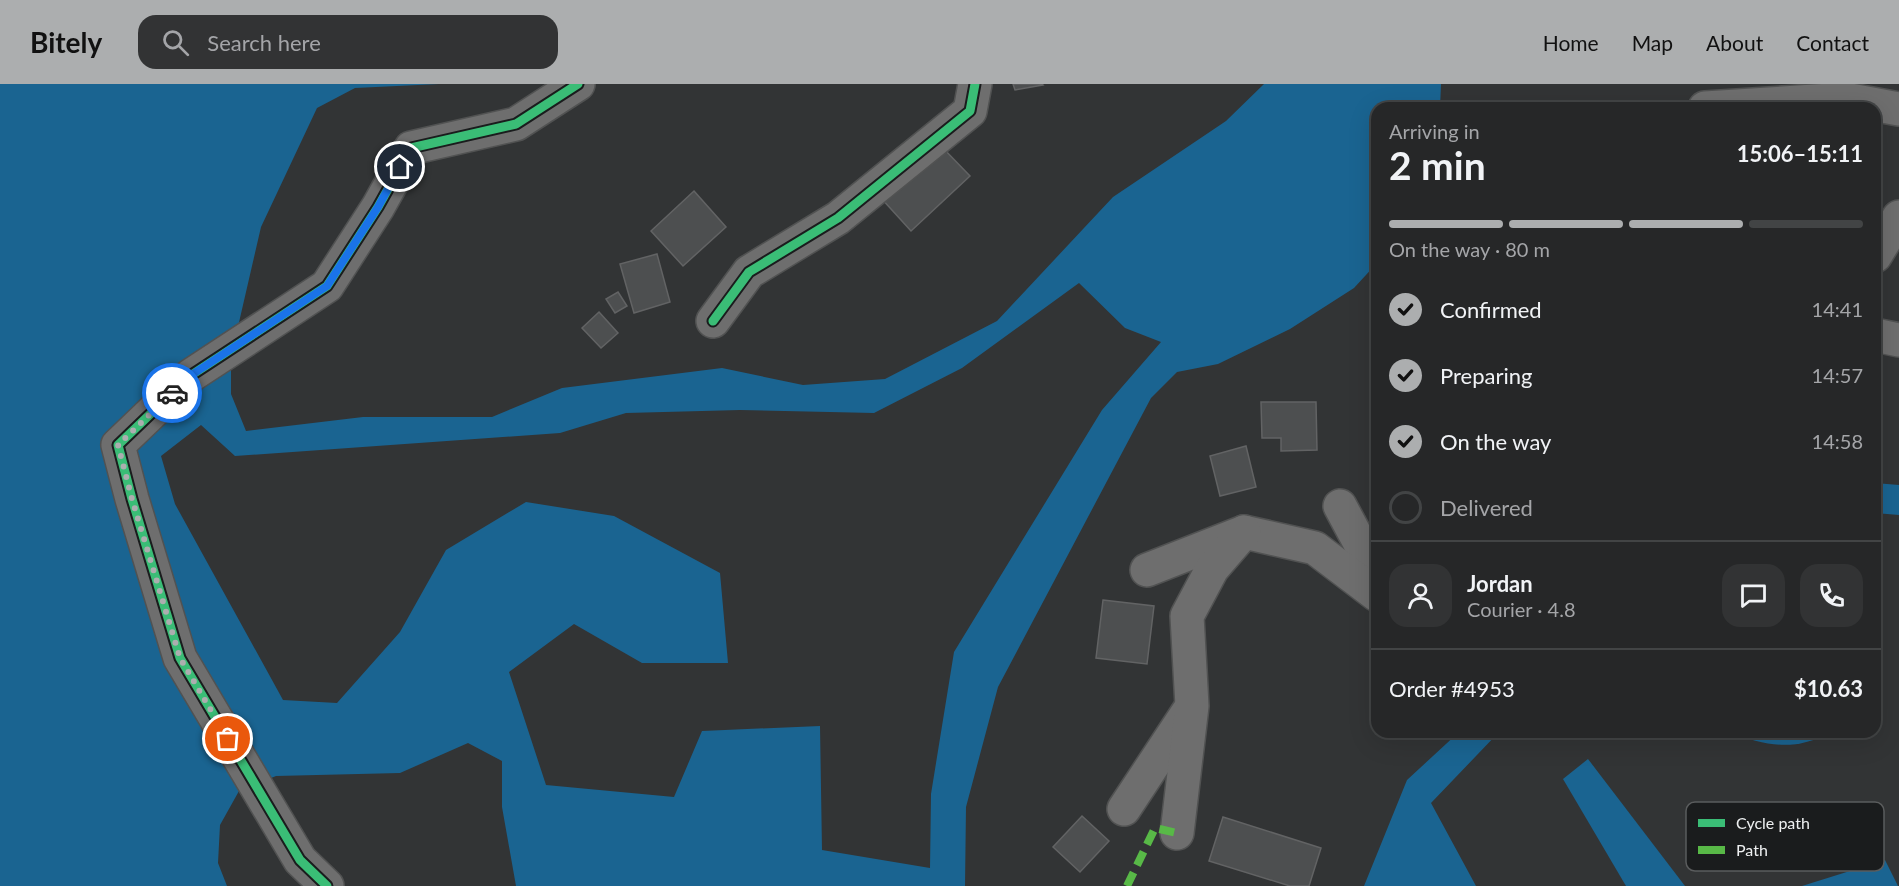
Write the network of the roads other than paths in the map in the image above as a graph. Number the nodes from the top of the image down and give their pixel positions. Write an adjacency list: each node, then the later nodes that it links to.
1 (578, 84): 22 (street)
2 (975, 84): 11 (street)
3 (1749, 84): 4 (street)
4 (1716, 102)
5 (1798, 102): 6 (street)
6 (1861, 102)
7 (1881, 106): 8 (street)
8 (1899, 109)
9 (1899, 217): 10 (street)
10 (1881, 246)
11 (713, 321)
12 (1881, 336): 13 (street)
13 (1899, 340)
14 (1340, 506): 16 (street)
15 (1244, 532): 17 (street); 18 (street); 19 (street)
16 (1371, 564)
17 (1147, 570)
18 (1371, 590)
19 (1192, 706): 20 (street); 21 (street)
20 (1124, 809)
21 (1177, 833)
22 (327, 886)

